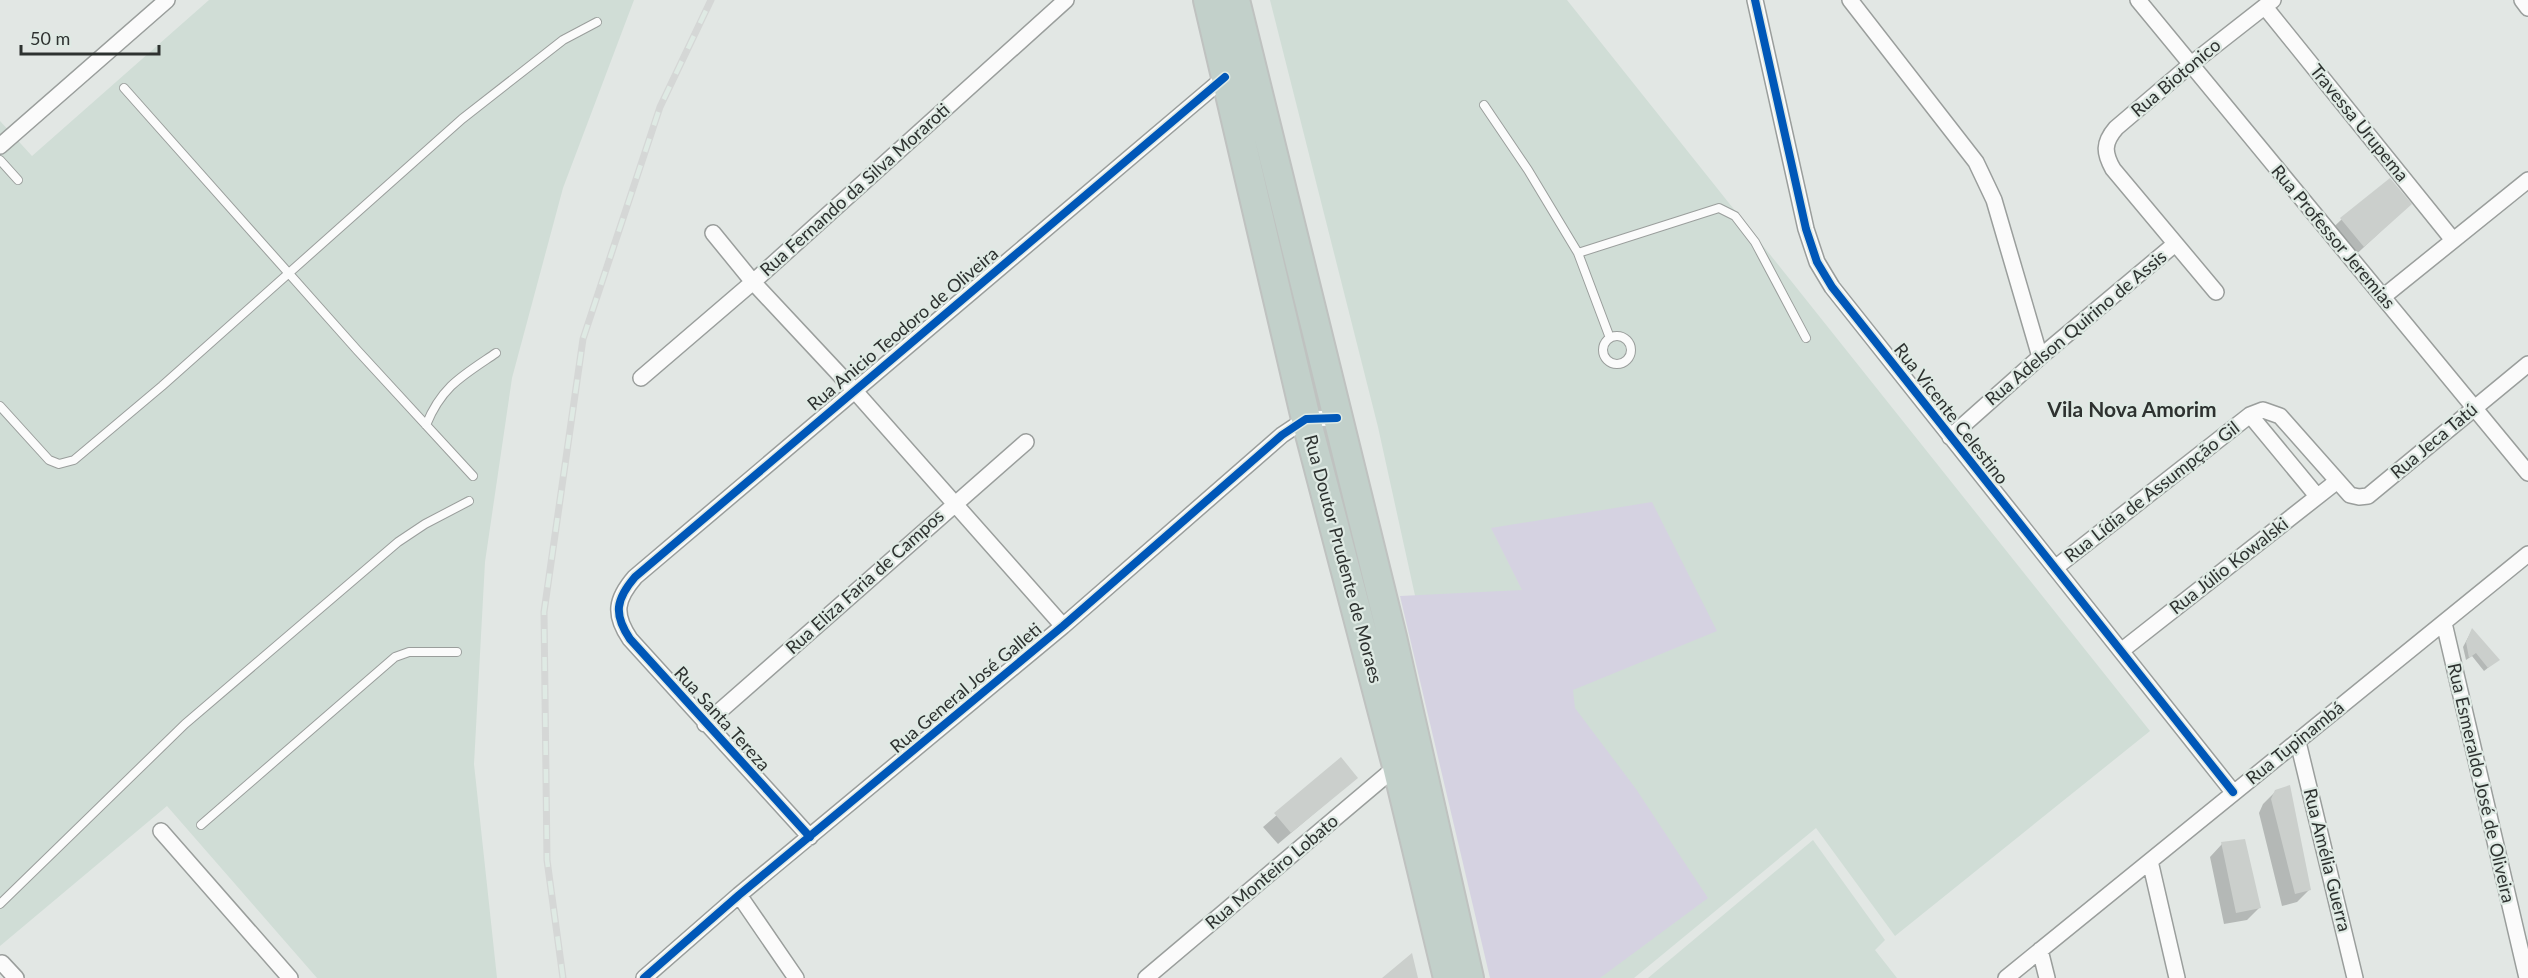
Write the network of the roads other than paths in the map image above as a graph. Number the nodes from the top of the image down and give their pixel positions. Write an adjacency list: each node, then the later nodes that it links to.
1 (167, 0): 16 (street)
2 (1066, 0): 25 (street, Rua Fernando da Silva Moraroti)
3 (1208, 0): 13 (highway, Rua Doutor Prudente de Moraes)
4 (1235, 0): 38 (highway, Rua Doutor Prudente de Moraes)
5 (1755, 0): 41 (street, Rua Vicente Celestino)
6 (1850, 0): 31 (street)
7 (2138, 0): 12 (street, Rua Professor Jeremias)
8 (2522, 0): 10 (street)
9 (2269, 3): 12 (street, Rua Biotonico); 21 (street, Travessa Urupema)
10 (2528, 8)
11 (597, 22): 24 (lane)
12 (2190, 65): 22 (street, Rua Biotonico); 27 (street, Rua Professor Jeremias)
13 (1225, 77): 34 (street, Rua Anicio Teodoro de Oliveira); 39 (highway, Rua Doutor Prudente de Moraes)
14 (124, 88): 24 (lane)
15 (1484, 105): 23 (lane)
16 (0, 146)
17 (0, 160): 18 (lane)
18 (18, 180)
19 (2528, 180): 21 (street)
20 (713, 232): 25 (street)
21 (2453, 240): 27 (street)
22 (2175, 244): 26 (street); 31 (street, Rua Adelson Quirino de Assis)
23 (1578, 254): 28 (lane); 29 (lane)
24 (288, 272): 35 (lane); 40 (lane)
25 (753, 282): 33 (street, Rua Fernando da Silva Moraroti); 34 (street)
26 (2216, 292)
27 (2383, 297): 36 (street, Rua Professor Jeremias)
28 (1610, 338)
29 (1806, 338)
30 (496, 353): 40 (lane)
31 (2040, 357): 41 (street, Rua Adelson Quirino de Assis)
32 (2528, 364): 36 (street, Rua Jeca Tatú)
33 (641, 378)
34 (854, 390): 48 (street); 51 (street, Rua Anicio Teodoro de Oliveira)
35 (0, 406)
36 (2474, 408): 43 (street, Rua Professor Jeremias); 45 (street, Rua Jeca Tatú)
37 (2250, 415): 45 (street, Rua Lídia de Assumpção Gil); 46 (street, Rua Lídia de Assumpção Gil); 50 (street, Rua Lídia de Assumpção Gil)
38 (1337, 418): 39 (street); 74 (highway, Rua Doutor Prudente de Moraes)
39 (1306, 419): 53 (street, Rua General José Galleti); 58 (highway, Rua Doutor Prudente de Moraes)
40 (426, 426): 44 (lane)
41 (1950, 437): 50 (street, Rua Vicente Celestino)
42 (1026, 442): 48 (street, Rua Eliza Faria de Campos)
43 (2528, 473)
44 (473, 476)
45 (2336, 482): 46 (street, Rua Júlio Kowalski)
46 (2317, 496): 54 (street, Rua Júlio Kowalski)
47 (469, 501): 65 (lane)
48 (955, 503): 53 (street); 56 (street, Rua Eliza Faria de Campos)
49 (2528, 554): 52 (street, Rua Tupinambá)
50 (2055, 568): 54 (street, Rua Vicente Celestino)
51 (618, 616): 56 (street, Rua Santa Tereza)
52 (2444, 623): 57 (street, Rua Tupinambá); 79 (street, Rua Esmeraldo José de Oliveira)
53 (1063, 626): 62 (street, Rua General José Galleti)
54 (2121, 651): 59 (street, Rua Vicente Celestino)
55 (457, 652): 60 (lane)
56 (705, 724): 62 (street, Rua Santa Tereza)
57 (2298, 742): 59 (street, Rua Tupinambá); 78 (street, Rua Amélia Guerra)
58 (1397, 766): 72 (street, Rua Monteiro Lobato); 73 (highway, Rua Doutor Prudente de Moraes)
59 (2233, 792): 63 (street, Rua Tupinambá)
60 (201, 825)
61 (161, 831): 69 (street)
62 (810, 837): 64 (street, Rua General José Galleti)
63 (2150, 861): 66 (street, Rua Tupinambá); 77 (street)
64 (739, 895): 70 (street, Rua General José Galleti); 71 (street)
65 (0, 904)
66 (2040, 950): 75 (street, Rua Tupinambá); 76 (street)
67 (2, 963): 68 (street)
68 (16, 978)
69 (290, 978)
70 (644, 978)
71 (796, 978)
72 (1146, 978)
73 (1448, 978)
74 (1469, 978)
75 (2006, 978)
76 (2047, 978)
77 (2177, 978)
78 (2355, 978)
79 (2527, 978)

